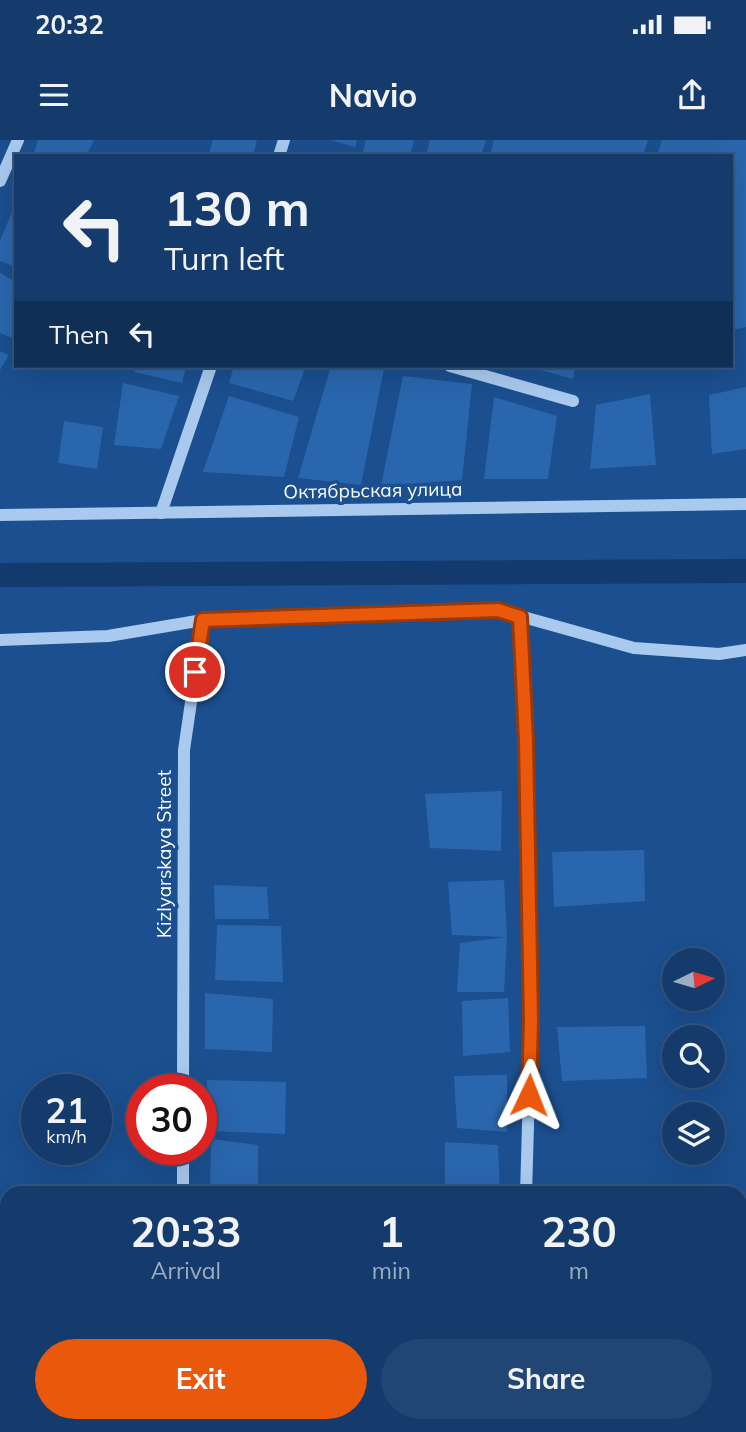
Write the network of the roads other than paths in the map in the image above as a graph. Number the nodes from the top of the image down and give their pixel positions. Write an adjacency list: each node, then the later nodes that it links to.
1 (18, 140): 2 (street)
2 (0, 181)
3 (210, 368): 7 (street)
4 (457, 368): 5 (street)
5 (573, 401)
6 (746, 504): 7 (street, Октябрьская улица)
7 (161, 513): 8 (street, Октябрьская улица)
8 (0, 515)
9 (520, 617): 10 (street); 12 (street); 16 (street)
10 (203, 620): 11 (street); 13 (street, Kizlyarskaya Street)
11 (0, 640)
12 (746, 650)
13 (183, 1074)
14 (183, 1165): 15 (street)
15 (183, 1186)
16 (526, 1186)

